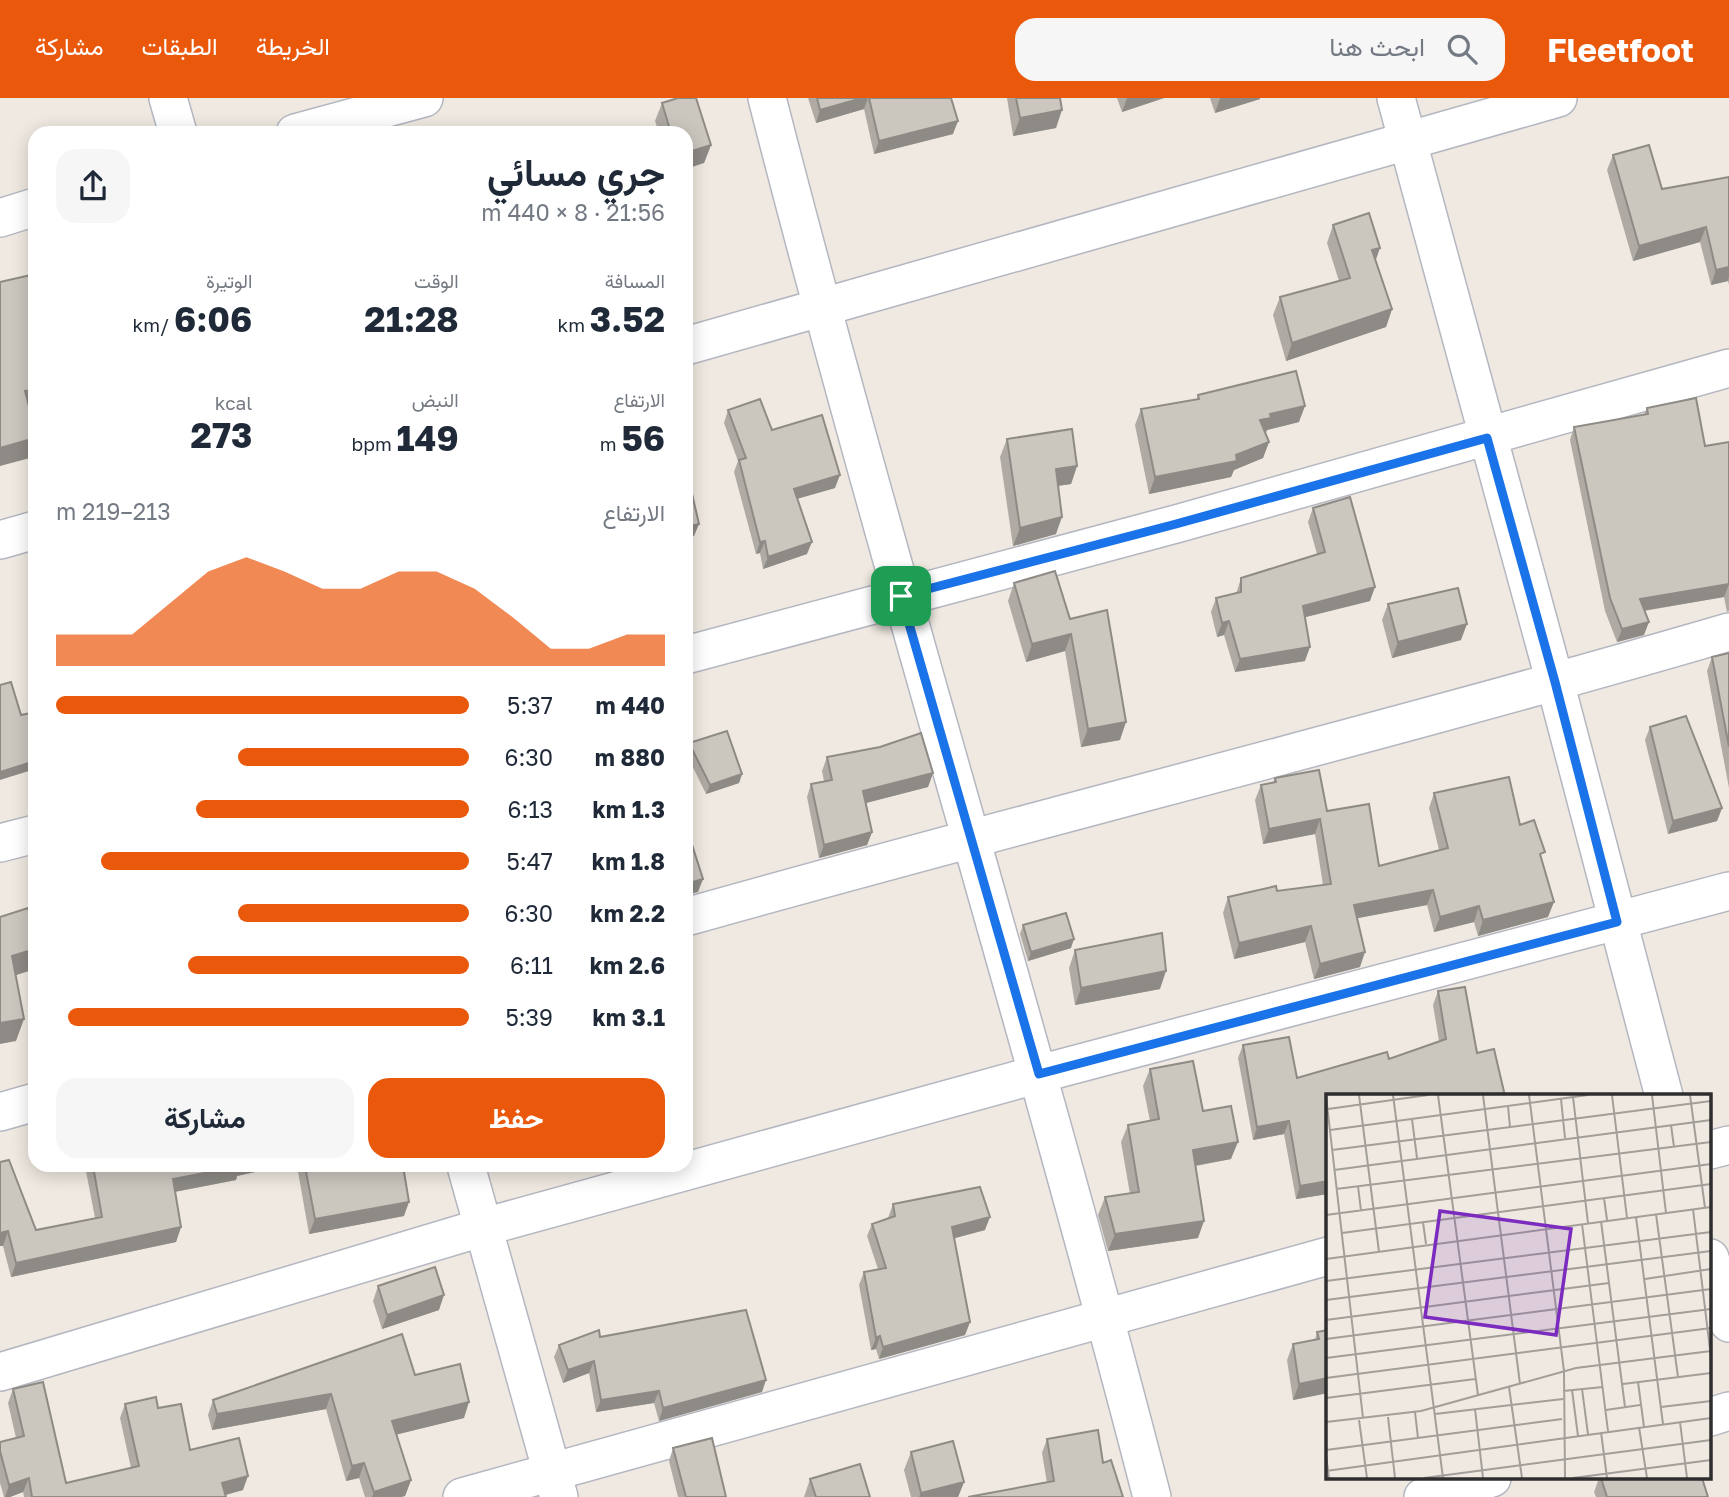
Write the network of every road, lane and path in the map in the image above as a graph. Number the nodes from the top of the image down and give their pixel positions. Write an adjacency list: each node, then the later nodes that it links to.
1 (168, 98): 6 (street)
2 (424, 98): 7 (street)
3 (766, 98): 11 (street)
4 (1396, 98): 8 (street)
5 (1558, 98): 8 (street)
6 (176, 126)
7 (322, 126)
8 (1408, 142): 11 (street); 14 (street)
9 (28, 209): 10 (street)
10 (0, 218)
11 (821, 307): 12 (street); 17 (street)
12 (693, 344)
13 (1729, 368): 14 (street)
14 (1487, 438): 17 (street); 20 (street)
15 (28, 532): 16 (street)
16 (0, 540)
17 (901, 596): 19 (street); 22 (street)
18 (1729, 632): 20 (street)
19 (693, 653)
20 (1555, 682): 22 (street); 26 (street)
21 (28, 836): 23 (street)
22 (968, 837): 25 (street); 27 (street)
23 (0, 843)
24 (1729, 891): 26 (street)
25 (693, 915)
26 (1617, 922): 27 (street); 28 (street)
27 (1039, 1074): 33 (street); 39 (street)
28 (1663, 1094)
29 (28, 1104): 30 (street)
30 (0, 1112)
31 (1729, 1145): 32 (street)
32 (1712, 1149)
33 (693, 1169)
34 (468, 1172): 36 (street)
35 (684, 1172): 36 (street)
36 (484, 1227): 41 (street); 45 (street)
37 (1326, 1257): 39 (street)
38 (1712, 1265): 40 (street)
39 (1105, 1317): 45 (street); 47 (street)
40 (1729, 1323)
41 (0, 1372)
42 (1729, 1411): 43 (street)
43 (1712, 1416)
44 (1485, 1480): 48 (street)
45 (555, 1484): 46 (street)
46 (462, 1497)
47 (1152, 1497)
48 (1423, 1497)

